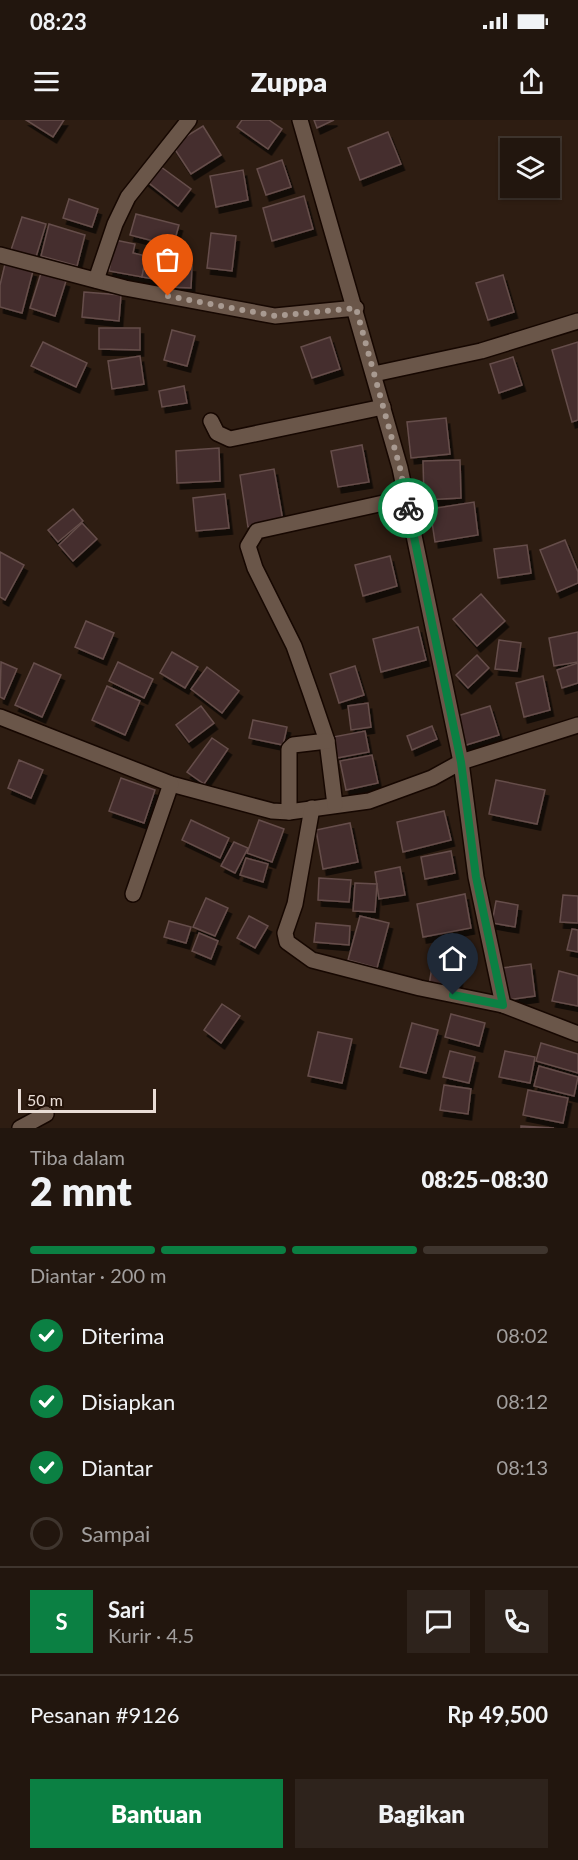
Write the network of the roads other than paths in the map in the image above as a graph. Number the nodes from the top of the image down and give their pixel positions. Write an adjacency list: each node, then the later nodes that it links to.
1 (189, 120): 4 (street)
2 (300, 120): 5 (street)
3 (0, 255): 4 (street)
4 (96, 280): 5 (street)
5 (356, 308): 7 (street)
6 (578, 321): 7 (street)
7 (374, 374): 8 (street)
8 (383, 407): 9 (street); 10 (street)
9 (211, 422)
10 (406, 498): 13 (street); 14 (street)
11 (0, 717): 15 (street)
12 (578, 725): 14 (street)
13 (327, 741): 16 (street); 18 (street)
14 (461, 762): 16 (street); 20 (street)
15 (171, 784): 18 (street); 19 (street)
16 (335, 805): 17 (street)
17 (312, 808): 18 (street); 20 (street)
18 (289, 812)
19 (133, 894)
20 (503, 1005): 21 (street)
21 (578, 1034)
22 (46, 1114): 23 (street)
23 (20, 1128)

